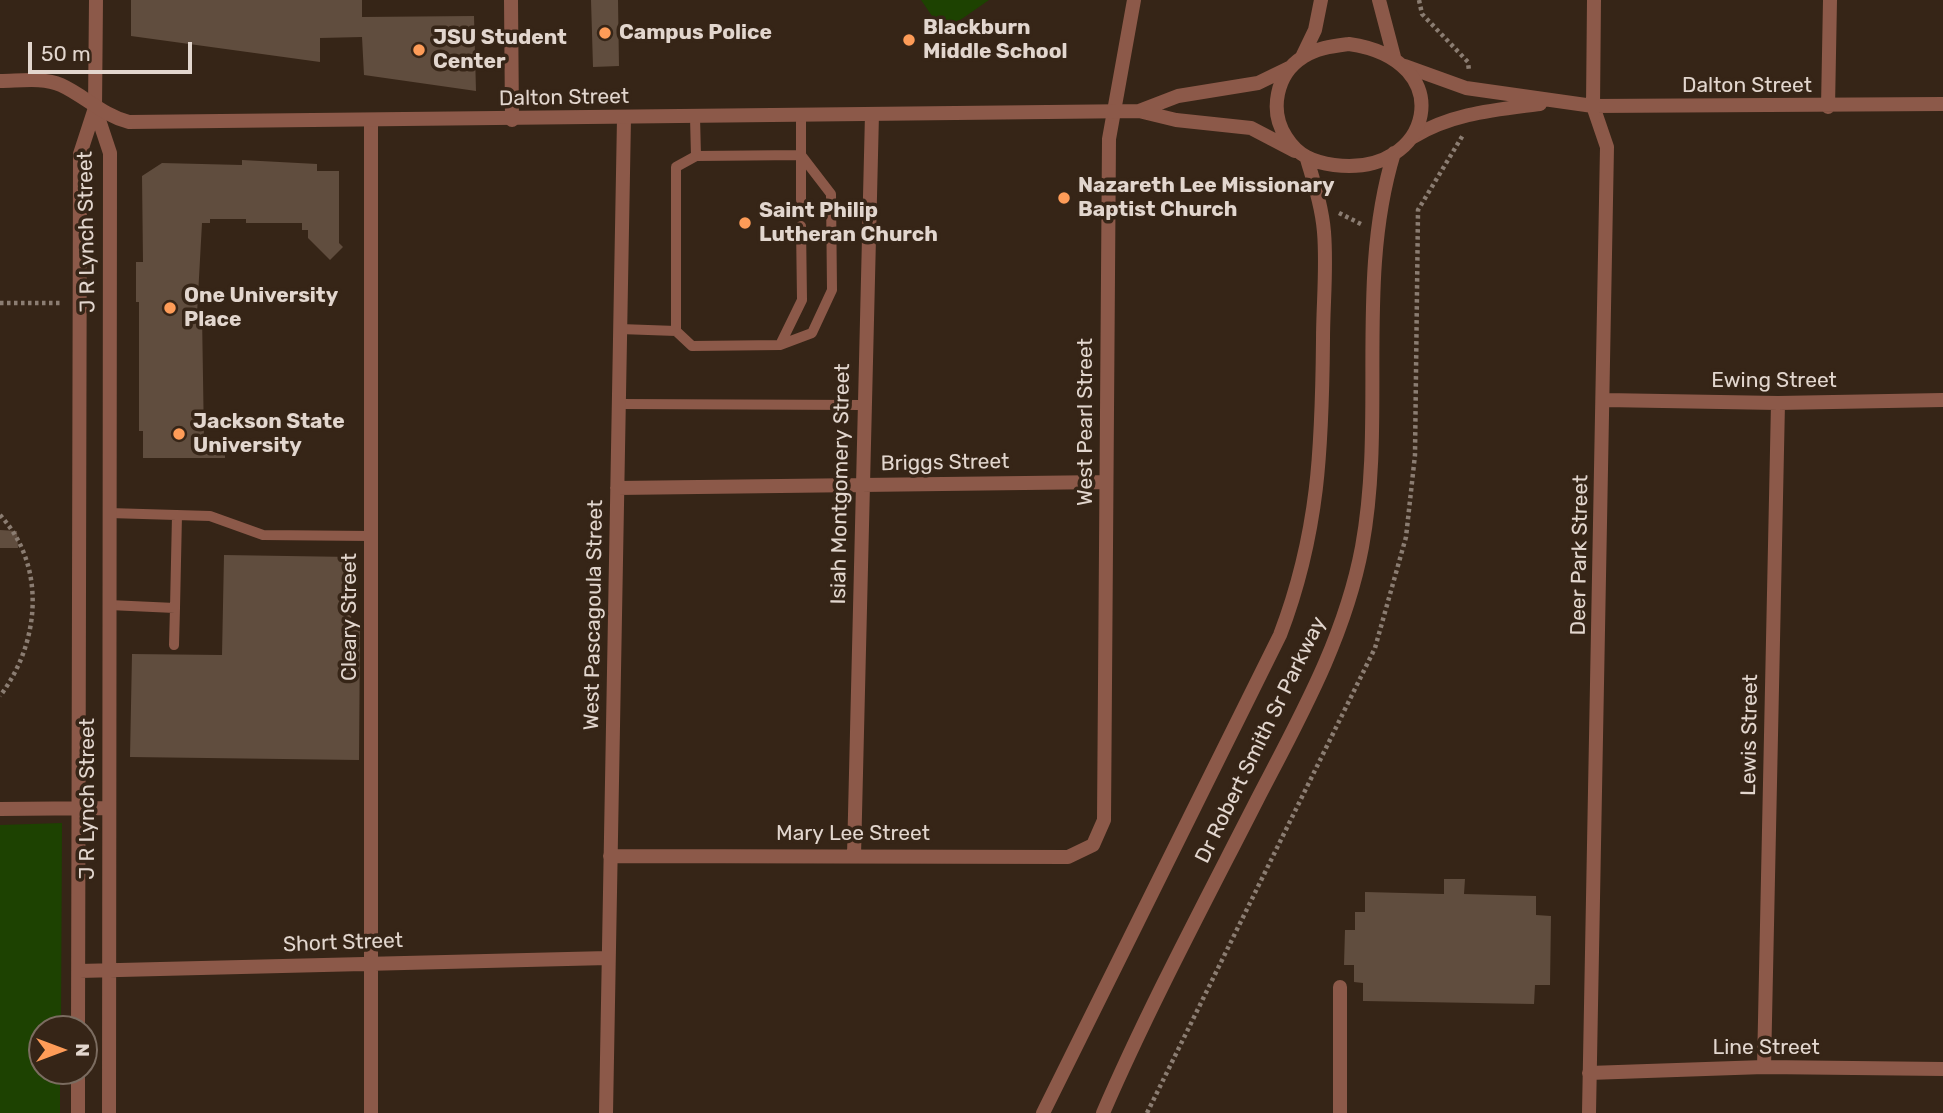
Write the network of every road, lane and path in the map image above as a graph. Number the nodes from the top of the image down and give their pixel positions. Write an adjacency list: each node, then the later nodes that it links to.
1 (96, 0): 17 (street)
2 (511, 0): 24 (street)
3 (1134, 0): 18 (street, West Pearl Street)
4 (1321, 0): 10 (street)
5 (1379, 0): 9 (street)
6 (1419, 0): 11 (path)
7 (1594, 0): 15 (street, Deer Park Street)
8 (1830, 0): 16 (street)
9 (1400, 61): 10 (street); 13 (street, Dalton Street); 26 (street)
10 (1297, 62): 19 (street, Dalton Street); 29 (street)
11 (1469, 69)
12 (0, 80): 17 (street, Dalton Street)
13 (1552, 102): 15 (street, Dalton Street); 26 (street, Dalton Street)
14 (1943, 104): 16 (street, Dalton Street)
15 (1593, 106): 16 (street, Dalton Street); 40 (street, Deer Park Street)
16 (1828, 107)
17 (95, 108): 25 (street, Dalton Street); 48 (street, J R Lynch Street); 56 (street, J R Lynch Street)
18 (1114, 111): 19 (street, Dalton Street); 20 (street, Dalton Street); 45 (street, West Pearl Street)
19 (1139, 111): 29 (street, Dalton Street)
20 (872, 114): 21 (street, Dalton Street); 44 (street, Isiah Montgomery Street)
21 (801, 115): 22 (street, Dalton Street); 28 (lane)
22 (695, 117): 23 (street, Dalton Street); 30 (lane)
23 (624, 118): 24 (street, Dalton Street); 37 (street, West Pascagoula Street)
24 (512, 120): 25 (street, Dalton Street)
25 (371, 121): 51 (street, Cleary Street)
26 (1413, 137): 27 (street)
27 (1394, 153): 29 (street); 77 (street, Dr Robert Smith Sr Parkway)
28 (801, 155): 30 (lane); 31 (lane); 39 (lane)
29 (1301, 155): 76 (street, Dr Robert Smith Sr Parkway)
30 (696, 156): 38 (lane)
31 (801, 200)
32 (1338, 213): 33 (path)
33 (1361, 224)
34 (801, 226): 39 (lane)
35 (0, 303): 36 (path)
36 (62, 303)
37 (620, 329): 38 (lane); 43 (street, West Pascagoula Street)
38 (676, 331): 39 (lane)
39 (780, 345)
40 (1605, 400): 42 (street, Ewing Street); 70 (street, Deer Park Street)
41 (1943, 400): 42 (street, Ewing Street)
42 (1778, 403): 68 (street, Lewis Street)
43 (619, 404): 44 (lane); 47 (street, West Pascagoula Street)
44 (863, 405): 46 (street, Isiah Montgomery Street)
45 (1106, 482): 46 (street, Briggs Street); 59 (street, West Pearl Street)
46 (861, 485): 47 (street, Briggs Street); 60 (street, Isiah Montgomery Street)
47 (617, 488): 61 (street, West Pascagoula Street)
48 (109, 513): 50 (lane); 52 (street, J R Lynch Street)
49 (0, 515): 55 (path)
50 (177, 515): 51 (lane); 53 (lane)
51 (371, 536): 63 (street, Cleary Street)
52 (109, 605): 53 (lane); 57 (street, J R Lynch Street)
53 (175, 608): 54 (lane)
54 (174, 645)
55 (0, 696)
56 (79, 808): 57 (street); 58 (street); 64 (street, J R Lynch Street)
57 (109, 808): 65 (street, J R Lynch Street)
58 (0, 809)
59 (1093, 845): 60 (street, Mary Lee Street)
60 (854, 855): 61 (street, Mary Lee Street)
61 (610, 856): 62 (street, West Pascagoula Street)
62 (608, 958): 63 (street, Short Street); 75 (street, West Pascagoula Street)
63 (371, 963): 65 (street, Short Street); 74 (street, Cleary Street)
64 (79, 971): 65 (street, Short Street); 67 (street, J R Lynch Street)
65 (109, 971): 73 (street, J R Lynch Street)
66 (1340, 987): 78 (street)
67 (78, 1015)
68 (1765, 1067): 69 (street, Line Street); 70 (street, Line Street)
69 (1943, 1069)
70 (1589, 1073): 79 (street, Deer Park Street)
71 (78, 1085): 72 (street)
72 (78, 1113)
73 (109, 1113)
74 (371, 1113)
75 (606, 1113)
76 (1043, 1113)
77 (1103, 1113)
78 (1340, 1113)
79 (1588, 1113)

